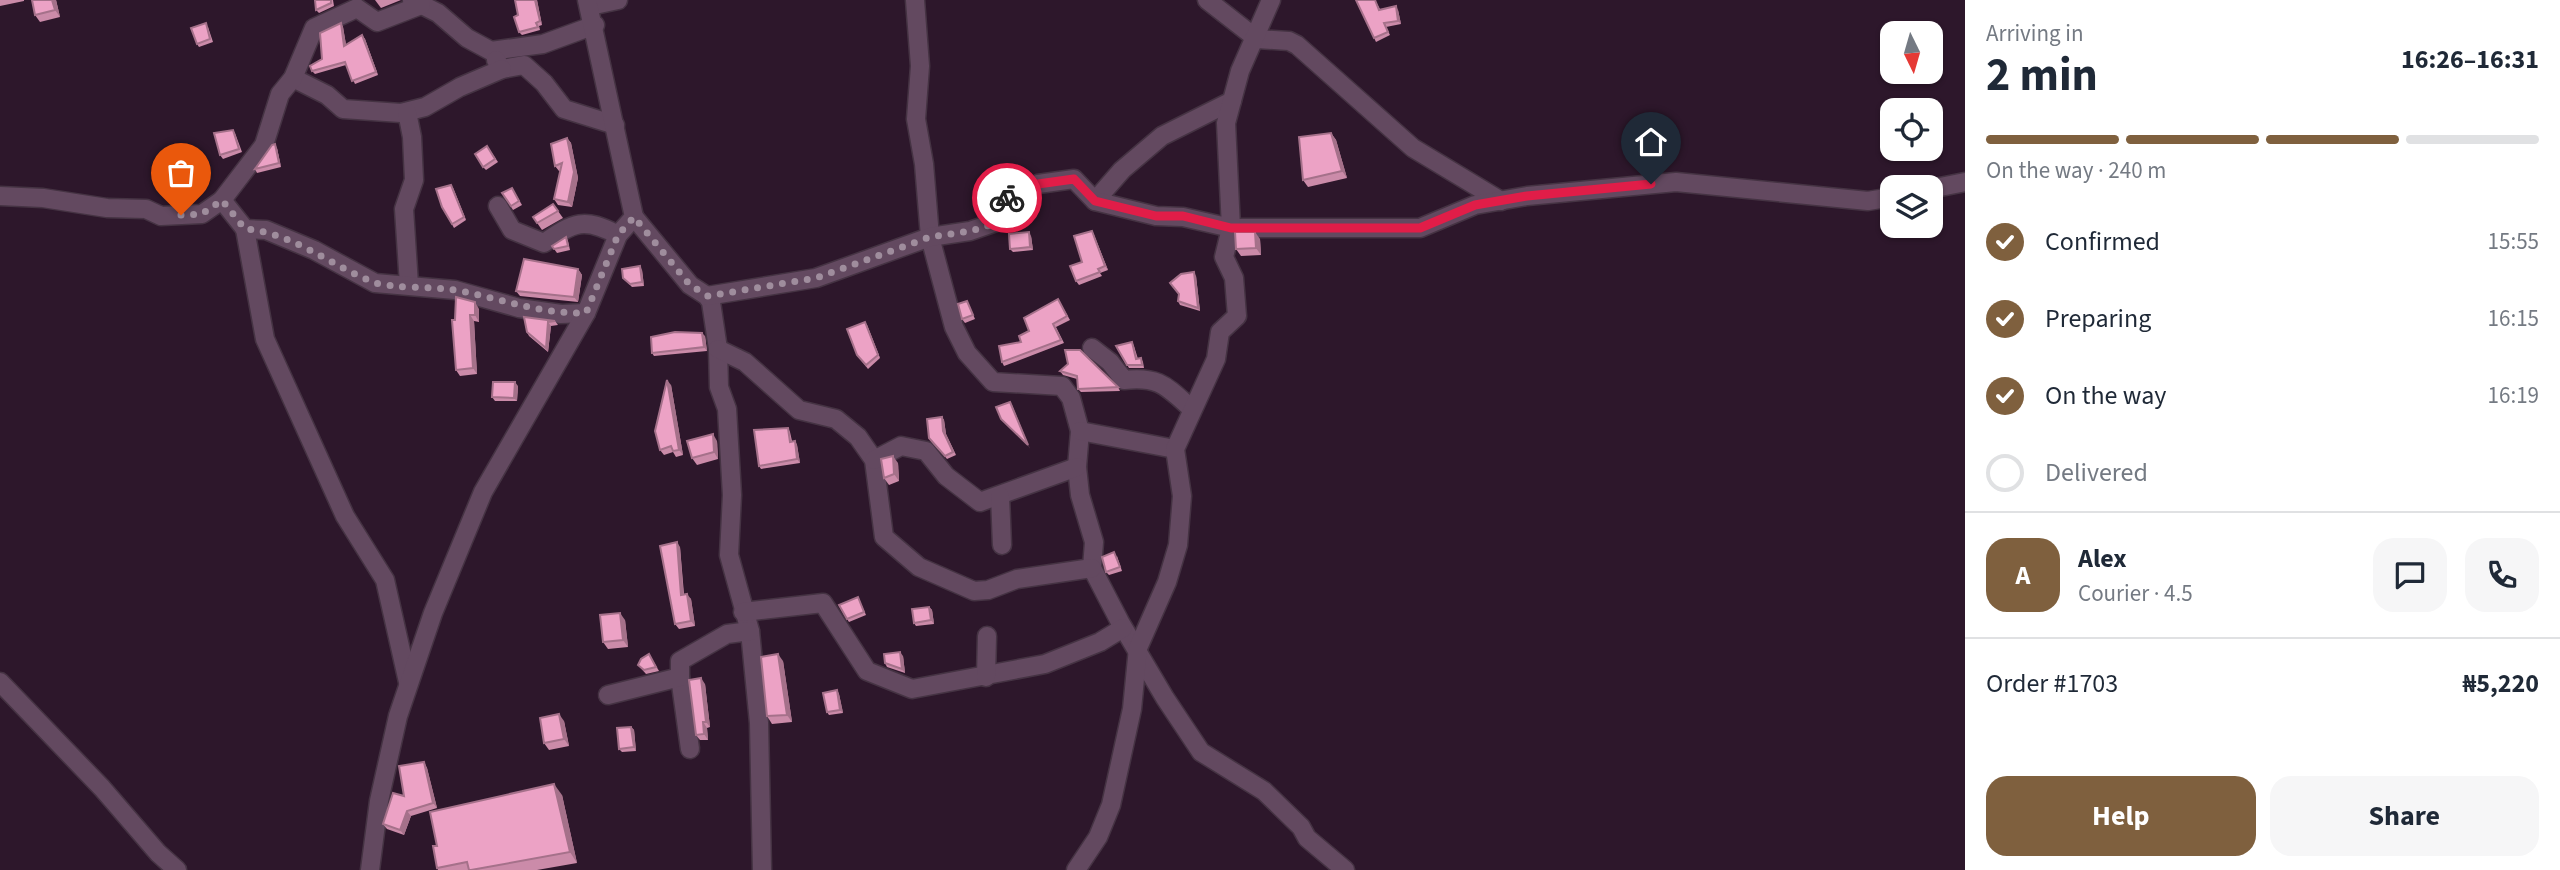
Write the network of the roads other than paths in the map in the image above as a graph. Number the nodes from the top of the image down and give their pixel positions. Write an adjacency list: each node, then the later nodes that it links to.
1 (618, 0): 6 (street)
2 (915, 0): 27 (street)
3 (1207, 0): 8 (street)
4 (1271, 0): 8 (street)
5 (416, 3): 9 (street); 11 (street)
6 (588, 3): 7 (street)
7 (595, 25): 9 (street); 14 (street)
8 (1256, 39): 12 (street); 21 (street)
9 (491, 51): 10 (street)
10 (502, 69): 13 (street); 14 (street)
11 (293, 78): 13 (street); 19 (street)
12 (1232, 101): 20 (street); 24 (street)
13 (407, 111): 28 (street)
14 (615, 125): 23 (street)
15 (1965, 182): 16 (street)
16 (1943, 187)
17 (0, 196): 19 (street)
18 (1880, 199): 21 (street)
19 (222, 200): 25 (street)
20 (1095, 201): 24 (street); 27 (street)
21 (1501, 201): 24 (street)
22 (498, 206): 26 (street)
23 (634, 217): 26 (street); 29 (street)
24 (1231, 228): 33 (street)
25 (245, 229): 28 (street); 49 (street)
26 (618, 235): 30 (street)
27 (930, 237): 29 (street); 34 (street)
28 (409, 285): 30 (street)
29 (708, 296): 32 (street)
30 (586, 313): 49 (street)
31 (1092, 348): 33 (street)
32 (718, 349): 36 (street); 41 (street)
33 (1192, 409): 35 (street)
34 (1080, 431): 35 (street); 37 (street)
35 (1175, 449): 45 (street)
36 (874, 460): 38 (street); 40 (street)
37 (1077, 467): 38 (street); 40 (street)
38 (1000, 496): 39 (street)
39 (1002, 545)
40 (1092, 568): 42 (street)
41 (743, 612): 43 (street); 47 (street)
42 (1123, 628): 45 (street); 47 (street)
43 (750, 631): 46 (street); 54 (street)
44 (987, 636): 47 (street)
45 (1138, 648): 55 (street); 56 (street)
46 (680, 677): 50 (street); 51 (street)
47 (986, 677)
48 (0, 682): 52 (street)
49 (409, 684): 53 (street)
50 (608, 695)
51 (690, 749)
52 (177, 870)
53 (370, 870)
54 (762, 870)
55 (1076, 870)
56 (1345, 870)

